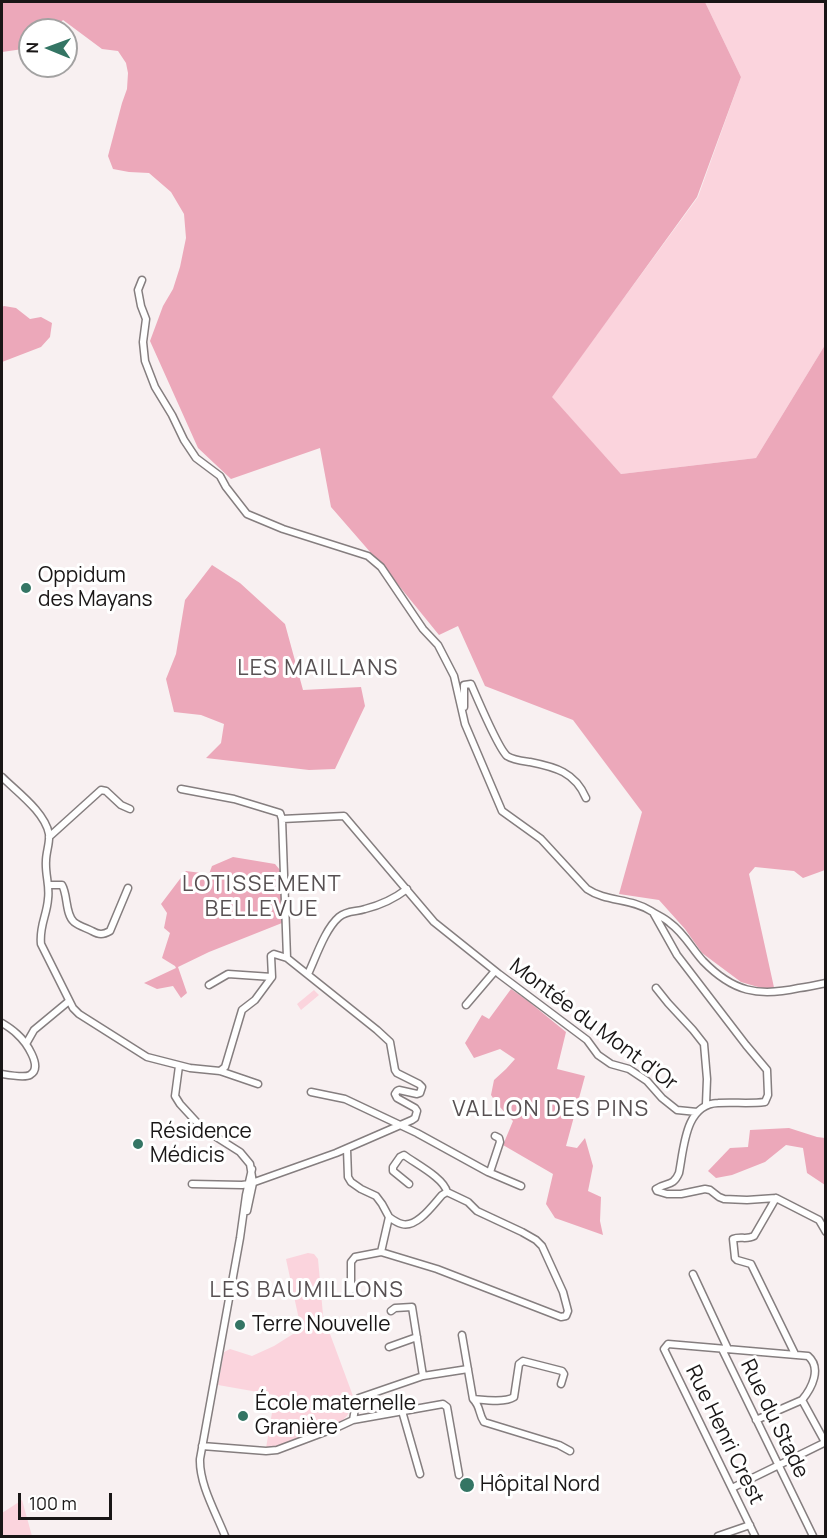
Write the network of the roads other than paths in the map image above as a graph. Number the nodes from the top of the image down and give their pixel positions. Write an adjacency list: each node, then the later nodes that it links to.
1 (142, 280): 2 (street)
2 (468, 732): 5 (street); 12 (street)
3 (2, 777): 8 (street)
4 (181, 789): 7 (street)
5 (586, 798)
6 (130, 808): 8 (street)
7 (282, 819): 11 (street, Montée du Mont d'Or); 13 (street)
8 (49, 837): 9 (street)
9 (48, 885): 10 (street); 20 (street)
10 (128, 888)
11 (407, 889): 14 (street, Montée du Mont d'Or); 15 (street)
12 (653, 912): 17 (street); 29 (street)
13 (287, 958): 15 (street); 16 (street)
14 (495, 971): 21 (street); 30 (street, Montée du Mont d'Or)
15 (308, 974): 31 (street)
16 (272, 977): 18 (street); 25 (street)
17 (825, 982)
18 (209, 985)
19 (656, 988): 29 (street)
20 (69, 1001): 23 (street); 24 (street)
21 (466, 1005)
22 (2, 1023): 23 (street)
23 (26, 1044): 26 (street)
24 (179, 1065): 25 (street); 37 (street)
25 (220, 1071): 27 (street)
26 (2, 1074)
27 (258, 1084)
28 (311, 1092): 31 (street)
29 (706, 1104): 30 (street)
30 (697, 1112): 42 (street)
31 (401, 1126): 33 (street); 36 (street)
32 (495, 1136): 36 (street)
33 (348, 1149): 34 (street); 35 (street)
34 (336, 1154): 35 (street); 37 (street)
35 (348, 1163): 43 (street)
36 (490, 1172): 40 (street)
37 (251, 1183): 38 (street); 63 (street)
38 (192, 1184)
39 (409, 1184): 41 (street)
40 (521, 1186)
41 (447, 1192): 43 (street); 45 (street)
42 (776, 1198): 44 (street); 53 (street)
43 (389, 1218): 45 (street)
44 (825, 1232)
45 (381, 1252): 47 (street)
46 (693, 1274): 52 (street, Rue du Stade)
47 (351, 1290)
48 (391, 1311): 50 (street)
49 (462, 1335): 54 (street)
50 (417, 1337): 51 (street); 55 (street)
51 (389, 1347)
52 (725, 1349): 53 (street); 61 (street, Rue du Stade); 68 (street, Rue Henri Crest)
53 (795, 1354): 58 (street)
54 (468, 1369): 55 (street); 57 (street)
55 (423, 1376): 60 (street)
56 (561, 1384): 57 (street)
57 (473, 1399): 64 (street)
58 (802, 1400): 61 (street); 62 (street)
59 (402, 1411): 60 (street); 66 (street); 67 (street)
60 (352, 1420): 63 (street)
61 (756, 1420): 65 (street, Rue du Stade)
62 (825, 1442): 65 (street)
63 (202, 1446): 70 (street)
64 (570, 1451)
65 (779, 1466): 68 (street); 73 (street, Rue du Stade)
66 (420, 1474)
67 (459, 1475)
68 (732, 1488): 69 (street, Rue Henri Crest)
69 (750, 1525): 71 (street); 72 (street, Rue Henri Crest)
70 (225, 1536)
71 (717, 1536)
72 (755, 1536)
73 (813, 1536)

